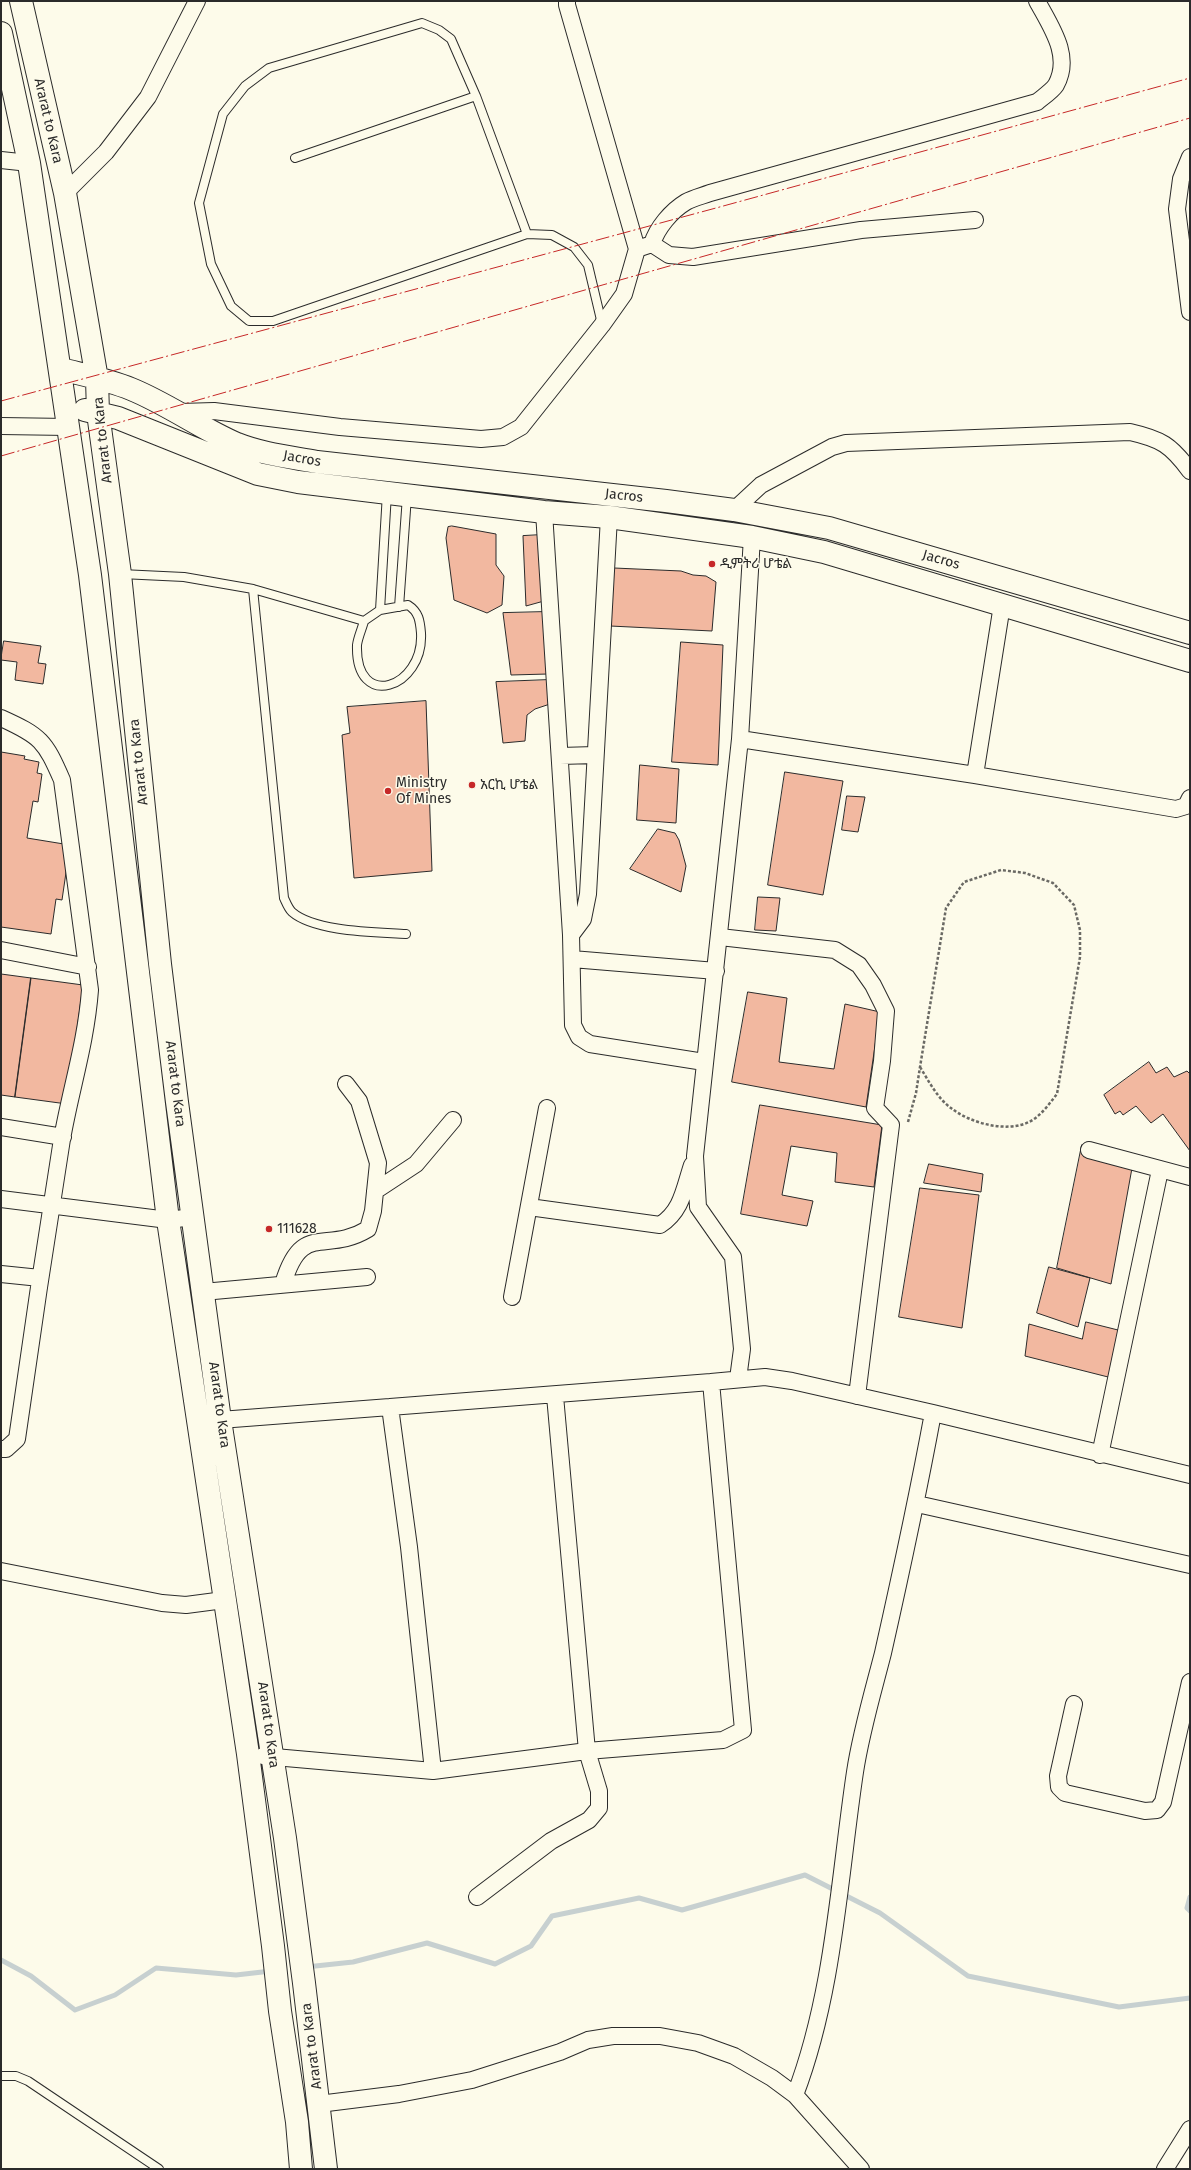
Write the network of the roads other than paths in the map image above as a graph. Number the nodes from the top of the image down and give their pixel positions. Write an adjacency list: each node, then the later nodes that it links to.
1 (21, 1): 11 (main road, Ararat to Kara)
2 (197, 1): 11 (street)
3 (568, 1): 14 (street)
4 (1038, 1): 14 (street)
5 (1, 33): 10 (main road, Ararat to Kara)
6 (476, 96): 8 (lane); 13 (lane); 13 (lane)
7 (1190, 157): 15 (street)
8 (295, 158)
9 (1, 160): 10 (street)
10 (29, 163): 17 (main road, Ararat to Kara)
11 (64, 193): 18 (main road, Ararat to Kara)
12 (975, 220): 14 (street)
13 (527, 234): 16 (lane)
14 (645, 247): 16 (street)
15 (1190, 312)
16 (602, 325): 20 (street)
17 (61, 369): 18 (main road, Jacros); 19 (main road, Ararat to Kara)
18 (97, 379): 20 (main road, Jacros); 21 (main road, Ararat to Kara)
19 (66, 405): 21 (main road, Jacros); 23 (main road, Ararat to Kara)
20 (180, 412): 26 (main road, Jacros)
21 (98, 413): 25 (main road, Jacros); 32 (main road, Ararat to Kara)
22 (1, 426): 23 (street)
23 (68, 427): 68 (main road, Ararat to Kara)
24 (1190, 471): 26 (street)
25 (397, 494): 27 (main road, Jacros); 35 (lane); 36 (lane)
26 (734, 510): 29 (main road, Jacros)
27 (544, 512): 28 (main road, Jacros); 43 (street)
28 (609, 517): 30 (main road, Jacros); 42 (street)
29 (829, 528): 31 (main road); 38 (main road, Jacros)
30 (752, 537): 31 (main road, Jacros); 41 (street)
31 (824, 552): 34 (main road, Jacros)
32 (120, 574): 33 (lane); 67 (main road, Ararat to Kara)
33 (253, 589): 37 (lane); 46 (lane)
34 (1002, 605): 39 (main road, Jacros); 44 (street)
35 (399, 606): 36 (lane); 37 (lane)
36 (380, 610): 37 (lane)
37 (364, 621)
38 (1190, 633)
39 (1190, 661)
40 (1, 718): 51 (street)
41 (740, 739): 44 (street); 48 (street)
42 (595, 755): 43 (street); 47 (street)
43 (560, 756): 47 (street)
44 (975, 775): 45 (street)
45 (1190, 798)
46 (406, 934)
47 (571, 935): 50 (street)
48 (720, 937): 52 (street); 78 (street)
49 (1, 950): 51 (street)
50 (572, 959): 52 (street); 53 (street)
51 (88, 967): 58 (street)
52 (716, 971): 53 (street)
53 (704, 1062): 60 (street)
54 (346, 1084): 63 (street)
55 (547, 1108): 66 (street)
56 (453, 1120): 63 (street)
57 (1, 1127): 58 (street)
58 (62, 1137): 65 (street)
59 (1089, 1150): 61 (street)
60 (695, 1156): 66 (street); 75 (street)
61 (1160, 1170): 62 (street); 83 (street)
62 (1190, 1177)
63 (375, 1191): 72 (street)
64 (1, 1199): 65 (street)
65 (52, 1206): 68 (street); 71 (street)
66 (529, 1206): 74 (street)
67 (193, 1217): 68 (street); 73 (main road, Ararat to Kara)
68 (168, 1220): 88 (main road, Ararat to Kara)
69 (1, 1274): 71 (street)
70 (367, 1277): 72 (street)
71 (40, 1278): 82 (street)
72 (283, 1284): 73 (street)
73 (203, 1292): 81 (main road, Ararat to Kara)
74 (512, 1297)
75 (738, 1379): 76 (street); 78 (street)
76 (712, 1382): 77 (street); 91 (street)
77 (555, 1396): 79 (street); 91 (street)
78 (857, 1396): 80 (street)
79 (390, 1407): 81 (street); 94 (street)
80 (933, 1413): 83 (street); 85 (street)
81 (220, 1420): 93 (main road, Ararat to Kara)
82 (1, 1449)
83 (1100, 1455): 84 (street)
84 (1190, 1476)
85 (917, 1504): 86 (street); 97 (street)
86 (1190, 1565)
87 (1, 1571): 88 (street)
88 (224, 1600): 92 (main road, Ararat to Kara)
89 (1190, 1682): 90 (street)
90 (1074, 1704)
91 (587, 1751): 94 (street); 95 (street)
92 (248, 1754): 93 (street); 101 (main road, Ararat to Kara)
93 (273, 1758): 94 (street); 98 (main road, Ararat to Kara)
94 (433, 1771)
95 (477, 1897)
96 (1, 2076): 100 (lane)
97 (795, 2095): 98 (street); 103 (street)
98 (319, 2104): 102 (main road, Ararat to Kara)
99 (1190, 2129): 104 (street)
100 (158, 2169)
101 (301, 2169)
102 (326, 2169)
103 (861, 2169)
104 (1165, 2169)

